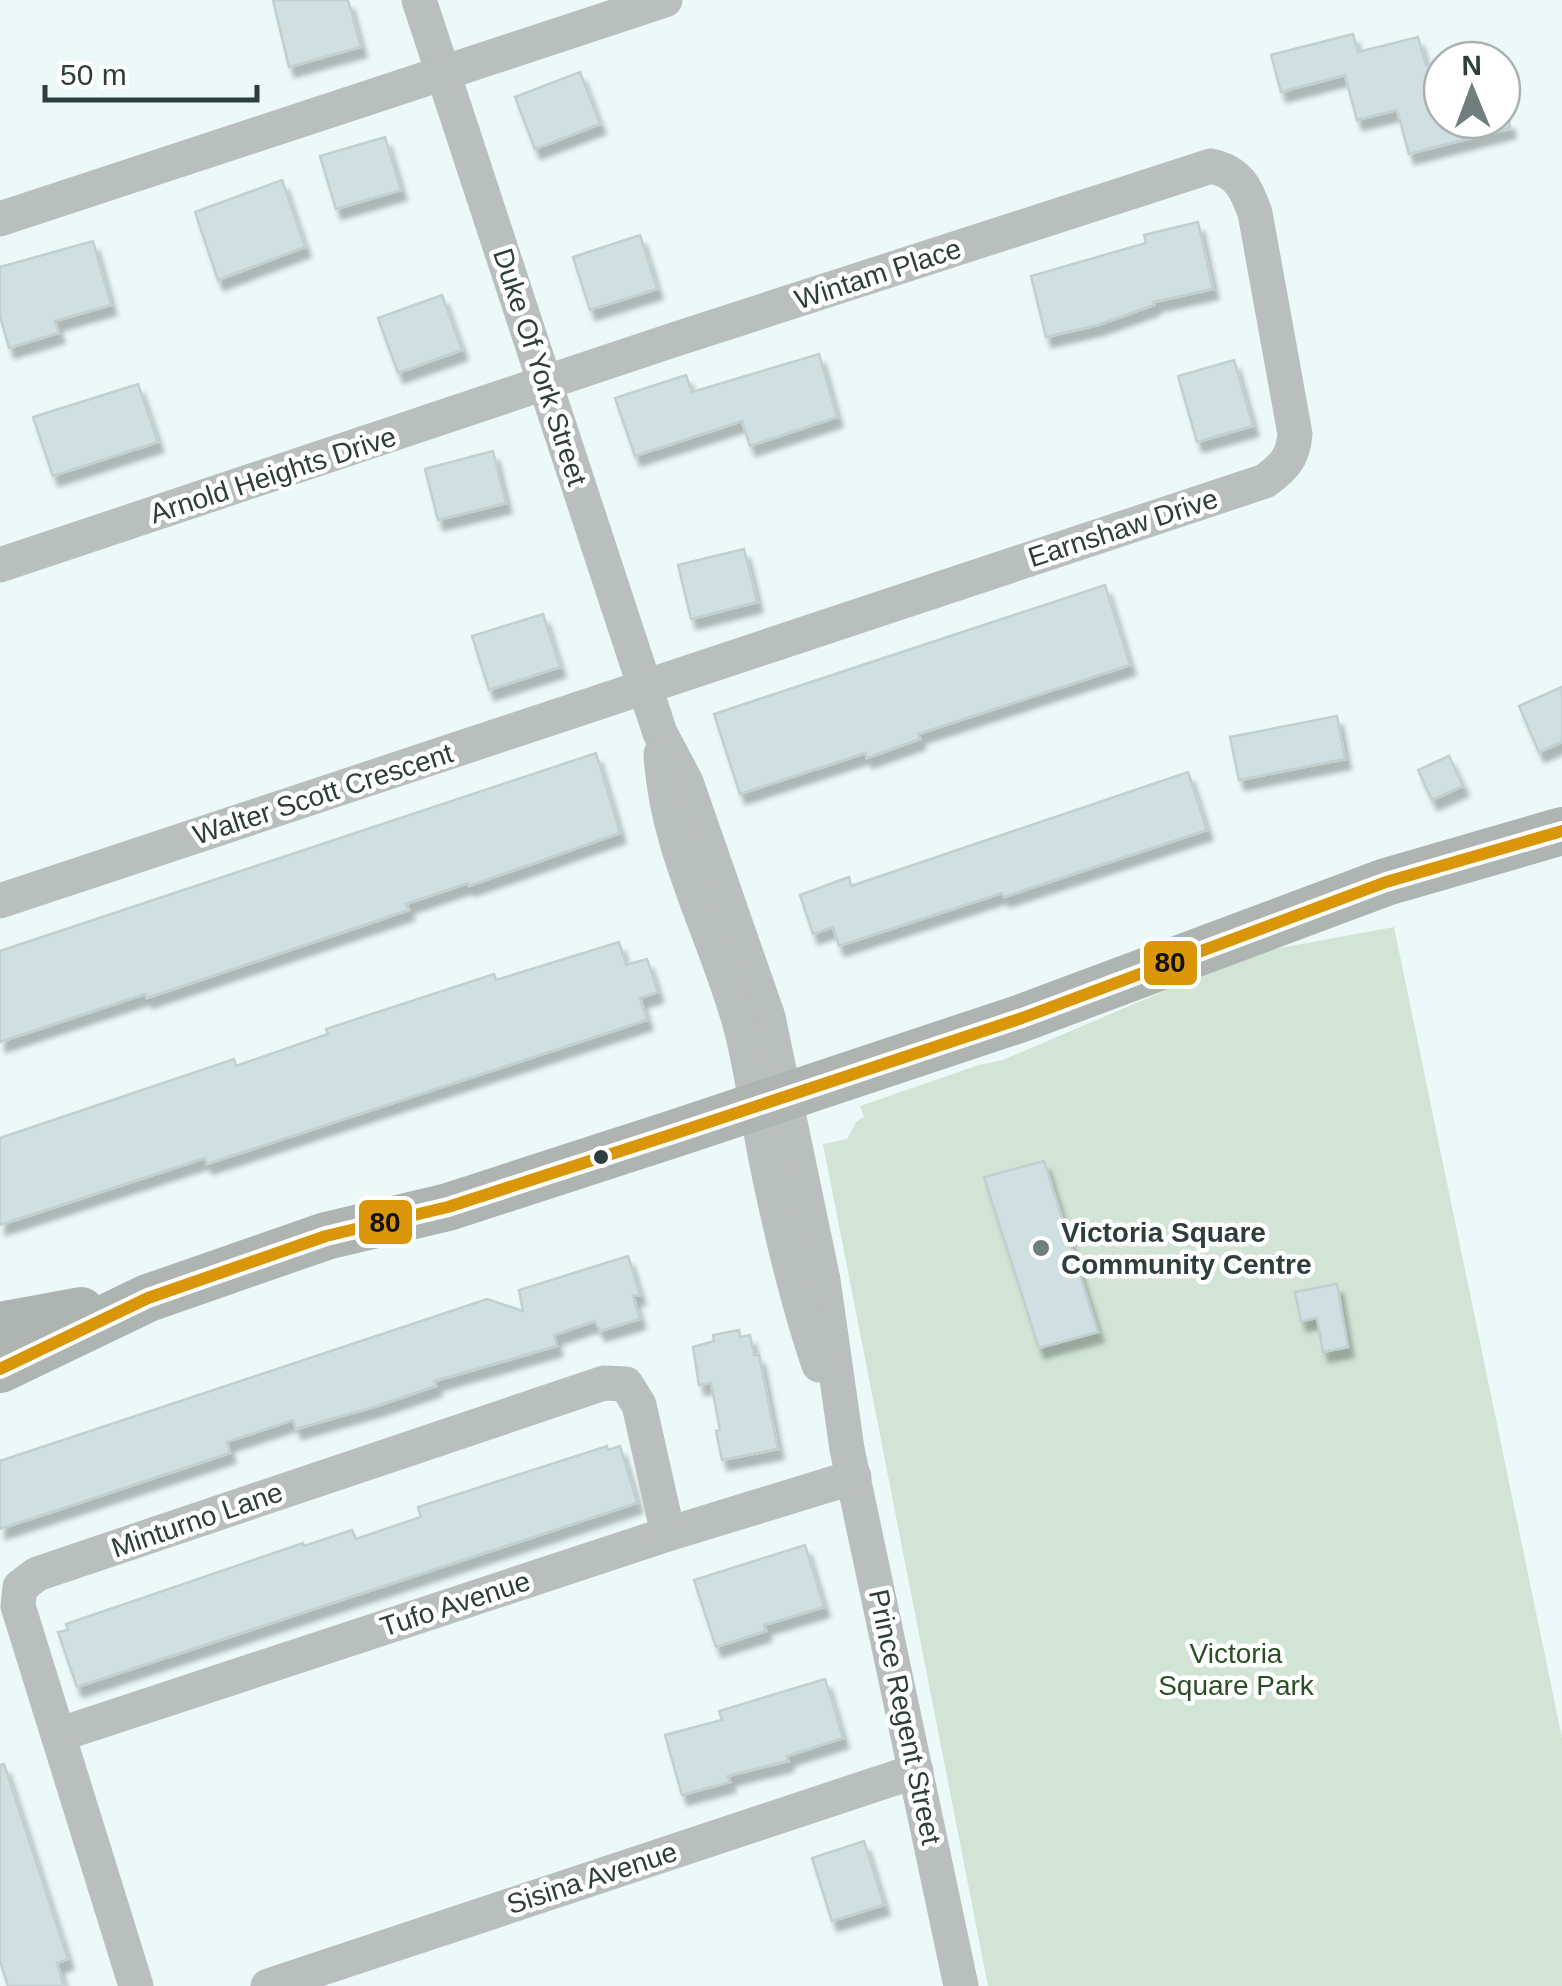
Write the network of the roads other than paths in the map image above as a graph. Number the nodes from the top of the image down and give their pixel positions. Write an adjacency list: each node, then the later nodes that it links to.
1 (419, 0): 3 (street, Duke Of York Street)
2 (665, 0): 3 (street)
3 (443, 73): 5 (street); 6 (street, Duke Of York Street)
4 (1211, 166): 6 (street, Wintam Place); 8 (street, Earnshaw Drive)
5 (0, 219)
6 (546, 384): 7 (street, Arnold Heights Drive); 8 (street, Duke Of York Street)
7 (0, 565)
8 (646, 686): 10 (street, Walter Scott Crescent); 11 (street, Duke Of York Street)
9 (1562, 831): 11 (main road)
10 (0, 901)
11 (771, 1102): 12 (main road); 15 (street, Prince Regent Street)
12 (148, 1298): 13 (main road); 14 (main road)
13 (0, 1326)
14 (0, 1369)
15 (851, 1463): 16 (street, Tufo Avenue); 18 (street, Prince Regent Street)
16 (668, 1534): 17 (street, Tufo Avenue); 17 (street, Minturno Lane)
17 (58, 1734): 19 (street, Minturno Lane)
18 (916, 1771): 20 (street, Sisina Avenue); 21 (street, Prince Regent Street)
19 (136, 1986)
20 (268, 1986)
21 (961, 1986)

